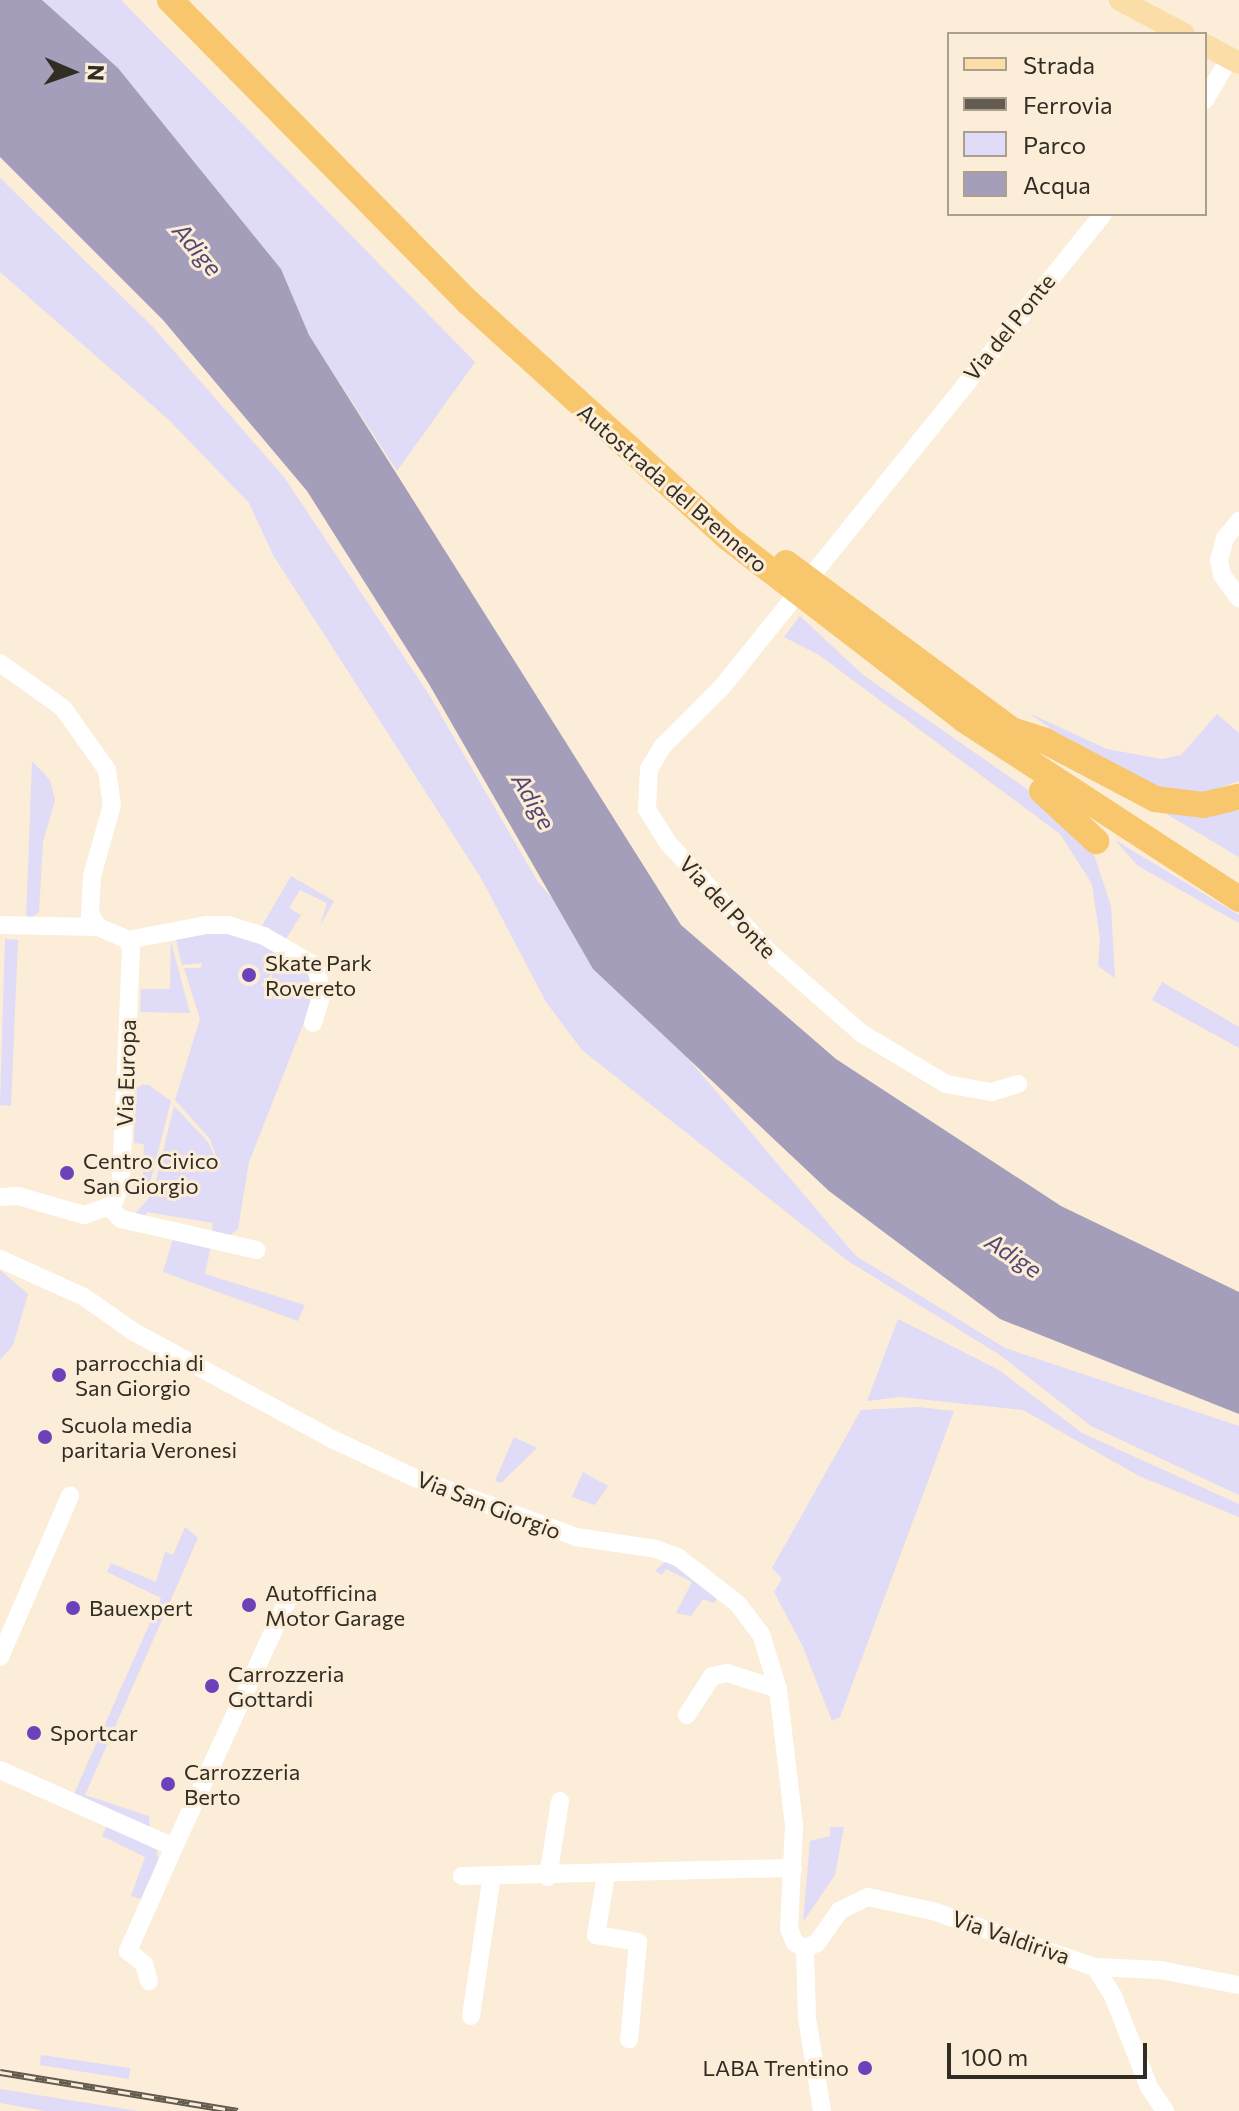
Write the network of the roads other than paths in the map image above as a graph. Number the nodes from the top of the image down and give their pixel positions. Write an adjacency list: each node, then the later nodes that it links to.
1 (170, 0): 12 (highway, Autostrada del Brennero)
2 (192, 0): 13 (highway, Autostrada del Brennero)
3 (1120, 0): 4 (main road)
4 (1180, 32)
5 (1207, 46): 6 (main road)
6 (1234, 60): 7 (street)
7 (1207, 97)
8 (1101, 216): 22 (street, Via del Ponte)
9 (1239, 521): 10 (street)
10 (1239, 598)
11 (0, 663): 19 (street)
12 (963, 719): 15 (highway); 17 (highway, Autostrada del Brennero)
13 (1012, 730): 14 (highway); 16 (highway, Autostrada del Brennero)
14 (1238, 797)
15 (1096, 841)
16 (1239, 878)
17 (1239, 899)
18 (0, 925): 19 (street)
19 (98, 927): 20 (street)
20 (128, 940): 21 (street); 24 (street, Via Europa)
21 (313, 1023)
22 (1018, 1084)
23 (0, 1197): 24 (street)
24 (112, 1206): 25 (street)
25 (256, 1250)
26 (0, 1259): 30 (street, Via San Giorgio)
27 (70, 1496): 29 (street)
28 (290, 1595): 34 (street)
29 (0, 1657)
30 (778, 1689): 31 (street); 35 (street, Via San Giorgio)
31 (687, 1715)
32 (0, 1770): 34 (street)
33 (560, 1801): 39 (street)
34 (174, 1847): 42 (street)
35 (793, 1868): 36 (street); 40 (street, Via San Giorgio)
36 (606, 1875): 39 (street); 45 (street)
37 (462, 1876): 38 (street)
38 (492, 1876): 39 (street); 44 (street)
39 (548, 1877)
40 (805, 1948): 41 (street, Via Valdiriva); 47 (street, Via San Giorgio)
41 (1095, 1967): 43 (street, Via Valdiriva); 46 (street)
42 (149, 1981)
43 (1239, 1985)
44 (471, 2016)
45 (629, 2040)
46 (1149, 2087): 48 (street); 49 (street)
47 (822, 2111)
48 (1150, 2111)
49 (1165, 2111)

